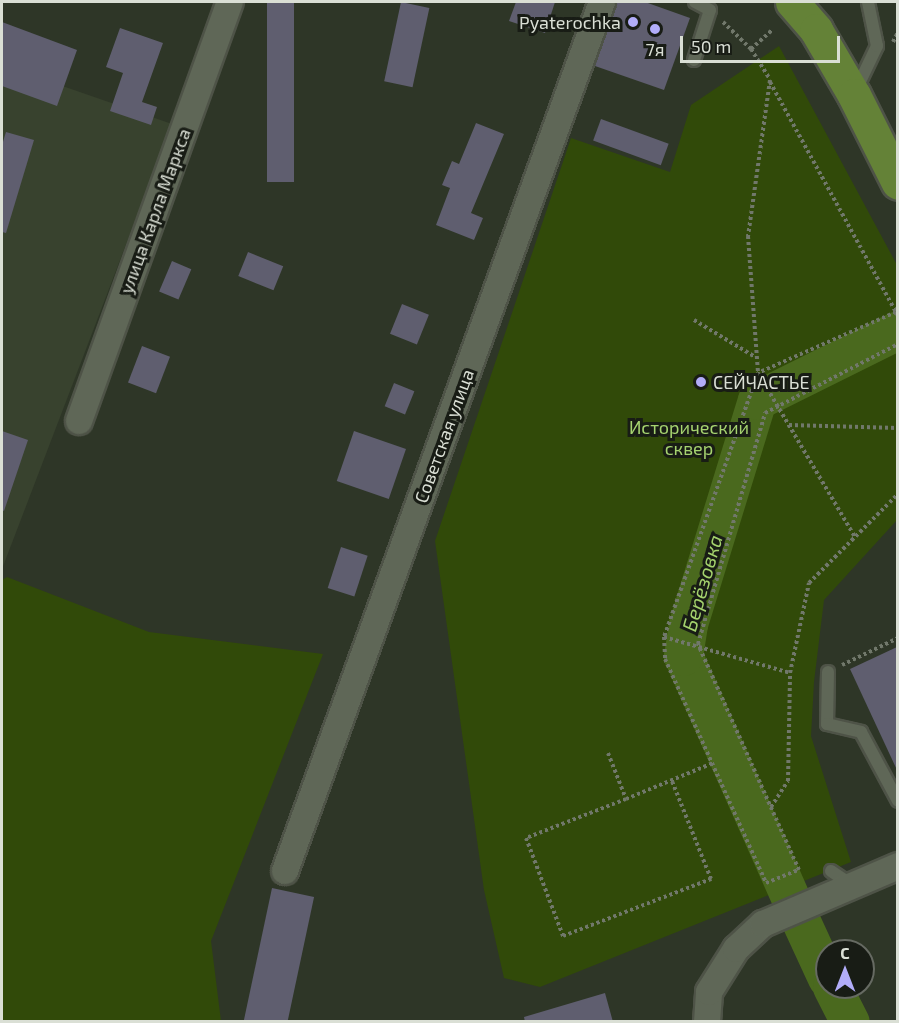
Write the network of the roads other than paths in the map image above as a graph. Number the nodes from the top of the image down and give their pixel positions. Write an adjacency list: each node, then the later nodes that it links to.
1 (230, 2): 9 (street, улица Карла Маркса)
2 (602, 2): 14 (street, Советская улица)
3 (695, 2): 6 (lane)
4 (792, 2): 7 (main road)
5 (870, 7): 7 (lane)
6 (694, 60)
7 (854, 95): 8 (main road)
8 (897, 183)
9 (79, 422)
10 (828, 672): 11 (lane)
11 (897, 801)
12 (897, 866): 15 (street)
13 (831, 871): 15 (lane)
14 (285, 872)
15 (852, 885): 16 (street)
16 (707, 1022)

